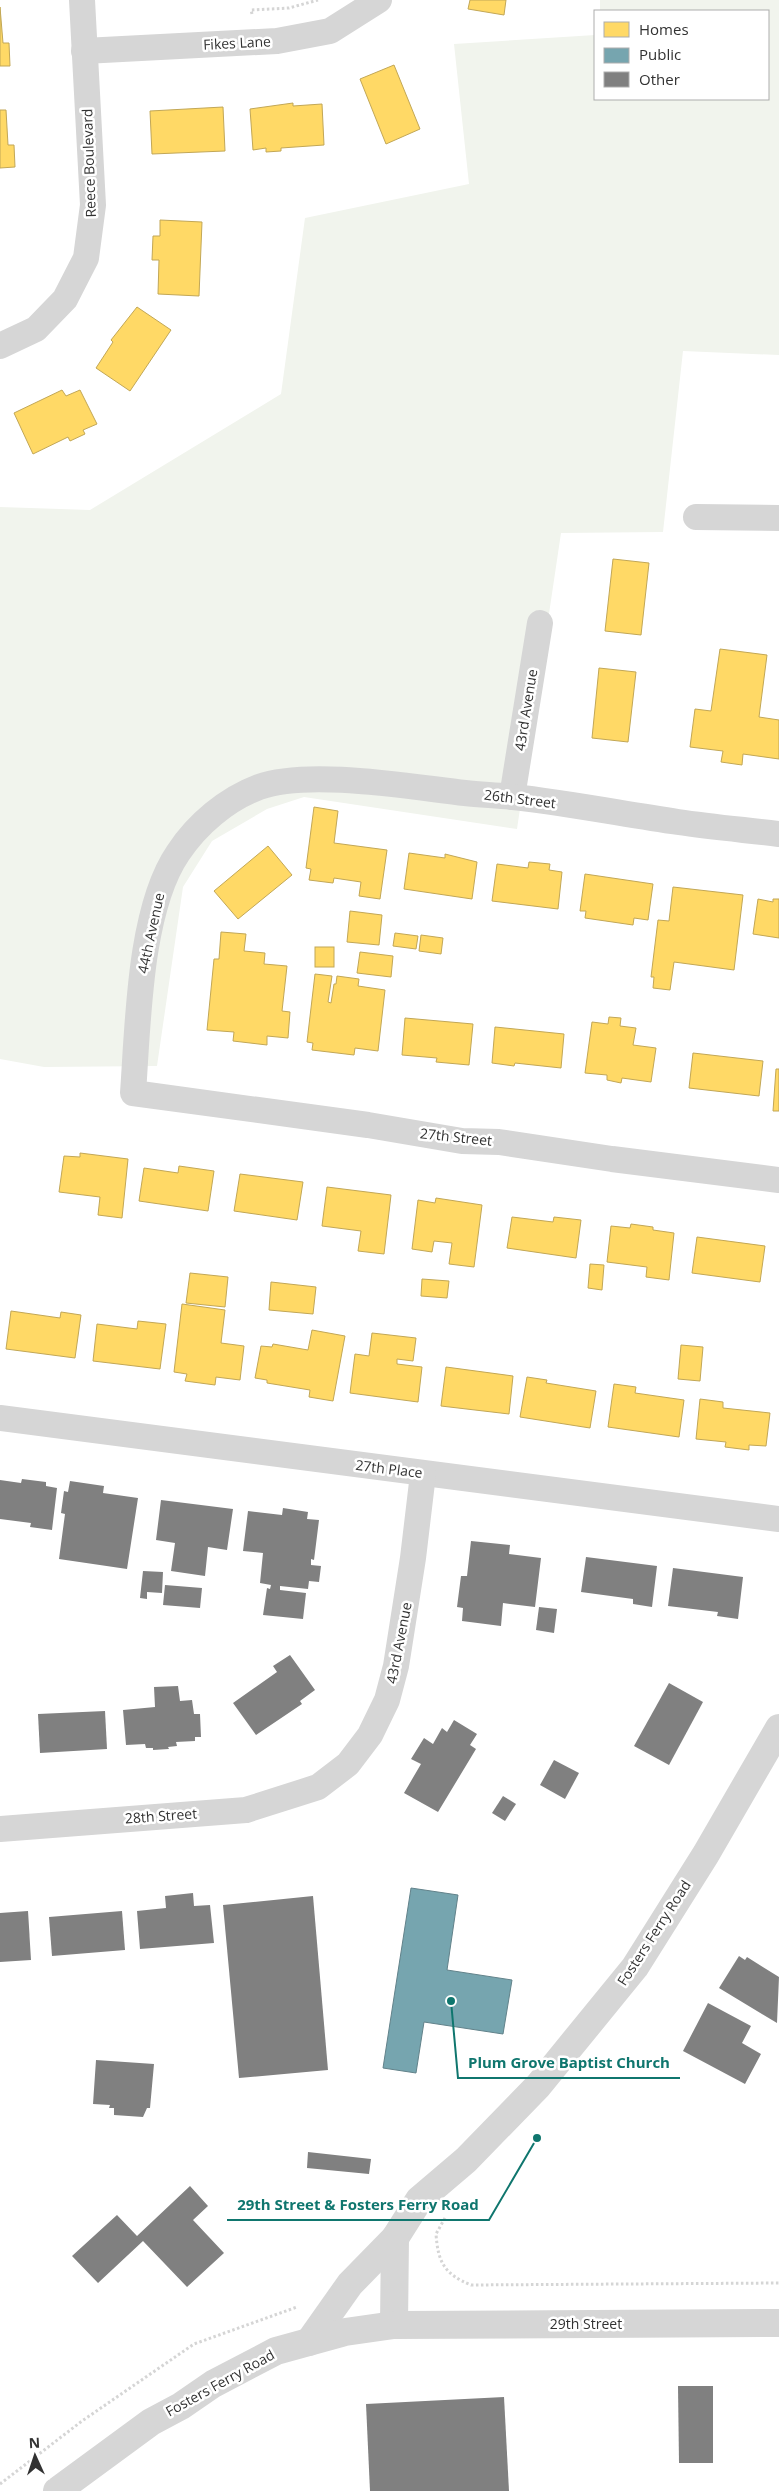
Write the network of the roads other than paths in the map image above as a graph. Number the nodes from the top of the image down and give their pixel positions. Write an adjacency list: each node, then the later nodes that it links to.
1 (82, 0): 3 (street, Reece Boulevard)
2 (379, 0): 3 (street, Fikes Lane)
3 (84, 51): 4 (street, Reece Boulevard)
4 (0, 346)
5 (696, 517): 6 (street)
6 (779, 518)
7 (540, 624): 9 (street, 43rd Avenue)
8 (259, 787): 9 (street, 26th Street); 11 (street, 44th Avenue)
9 (512, 797): 10 (street, 26th Street)
10 (779, 834)
11 (133, 1093): 12 (street, 27th Street)
12 (779, 1180)
13 (0, 1418): 14 (street, 27th Place)
14 (423, 1474): 15 (street, 27th Place); 17 (street, 43rd Avenue)
15 (779, 1519)
16 (779, 1728): 19 (street, Fosters Ferry Road)
17 (318, 1787): 18 (street, 28th Street)
18 (0, 1828)
19 (395, 2238): 21 (street); 22 (street, Fosters Ferry Road)
20 (779, 2323): 21 (street, 29th Street)
21 (394, 2326): 22 (street, Fosters Ferry Road)
22 (309, 2342): 23 (street, Fosters Ferry Road)
23 (57, 2491)

